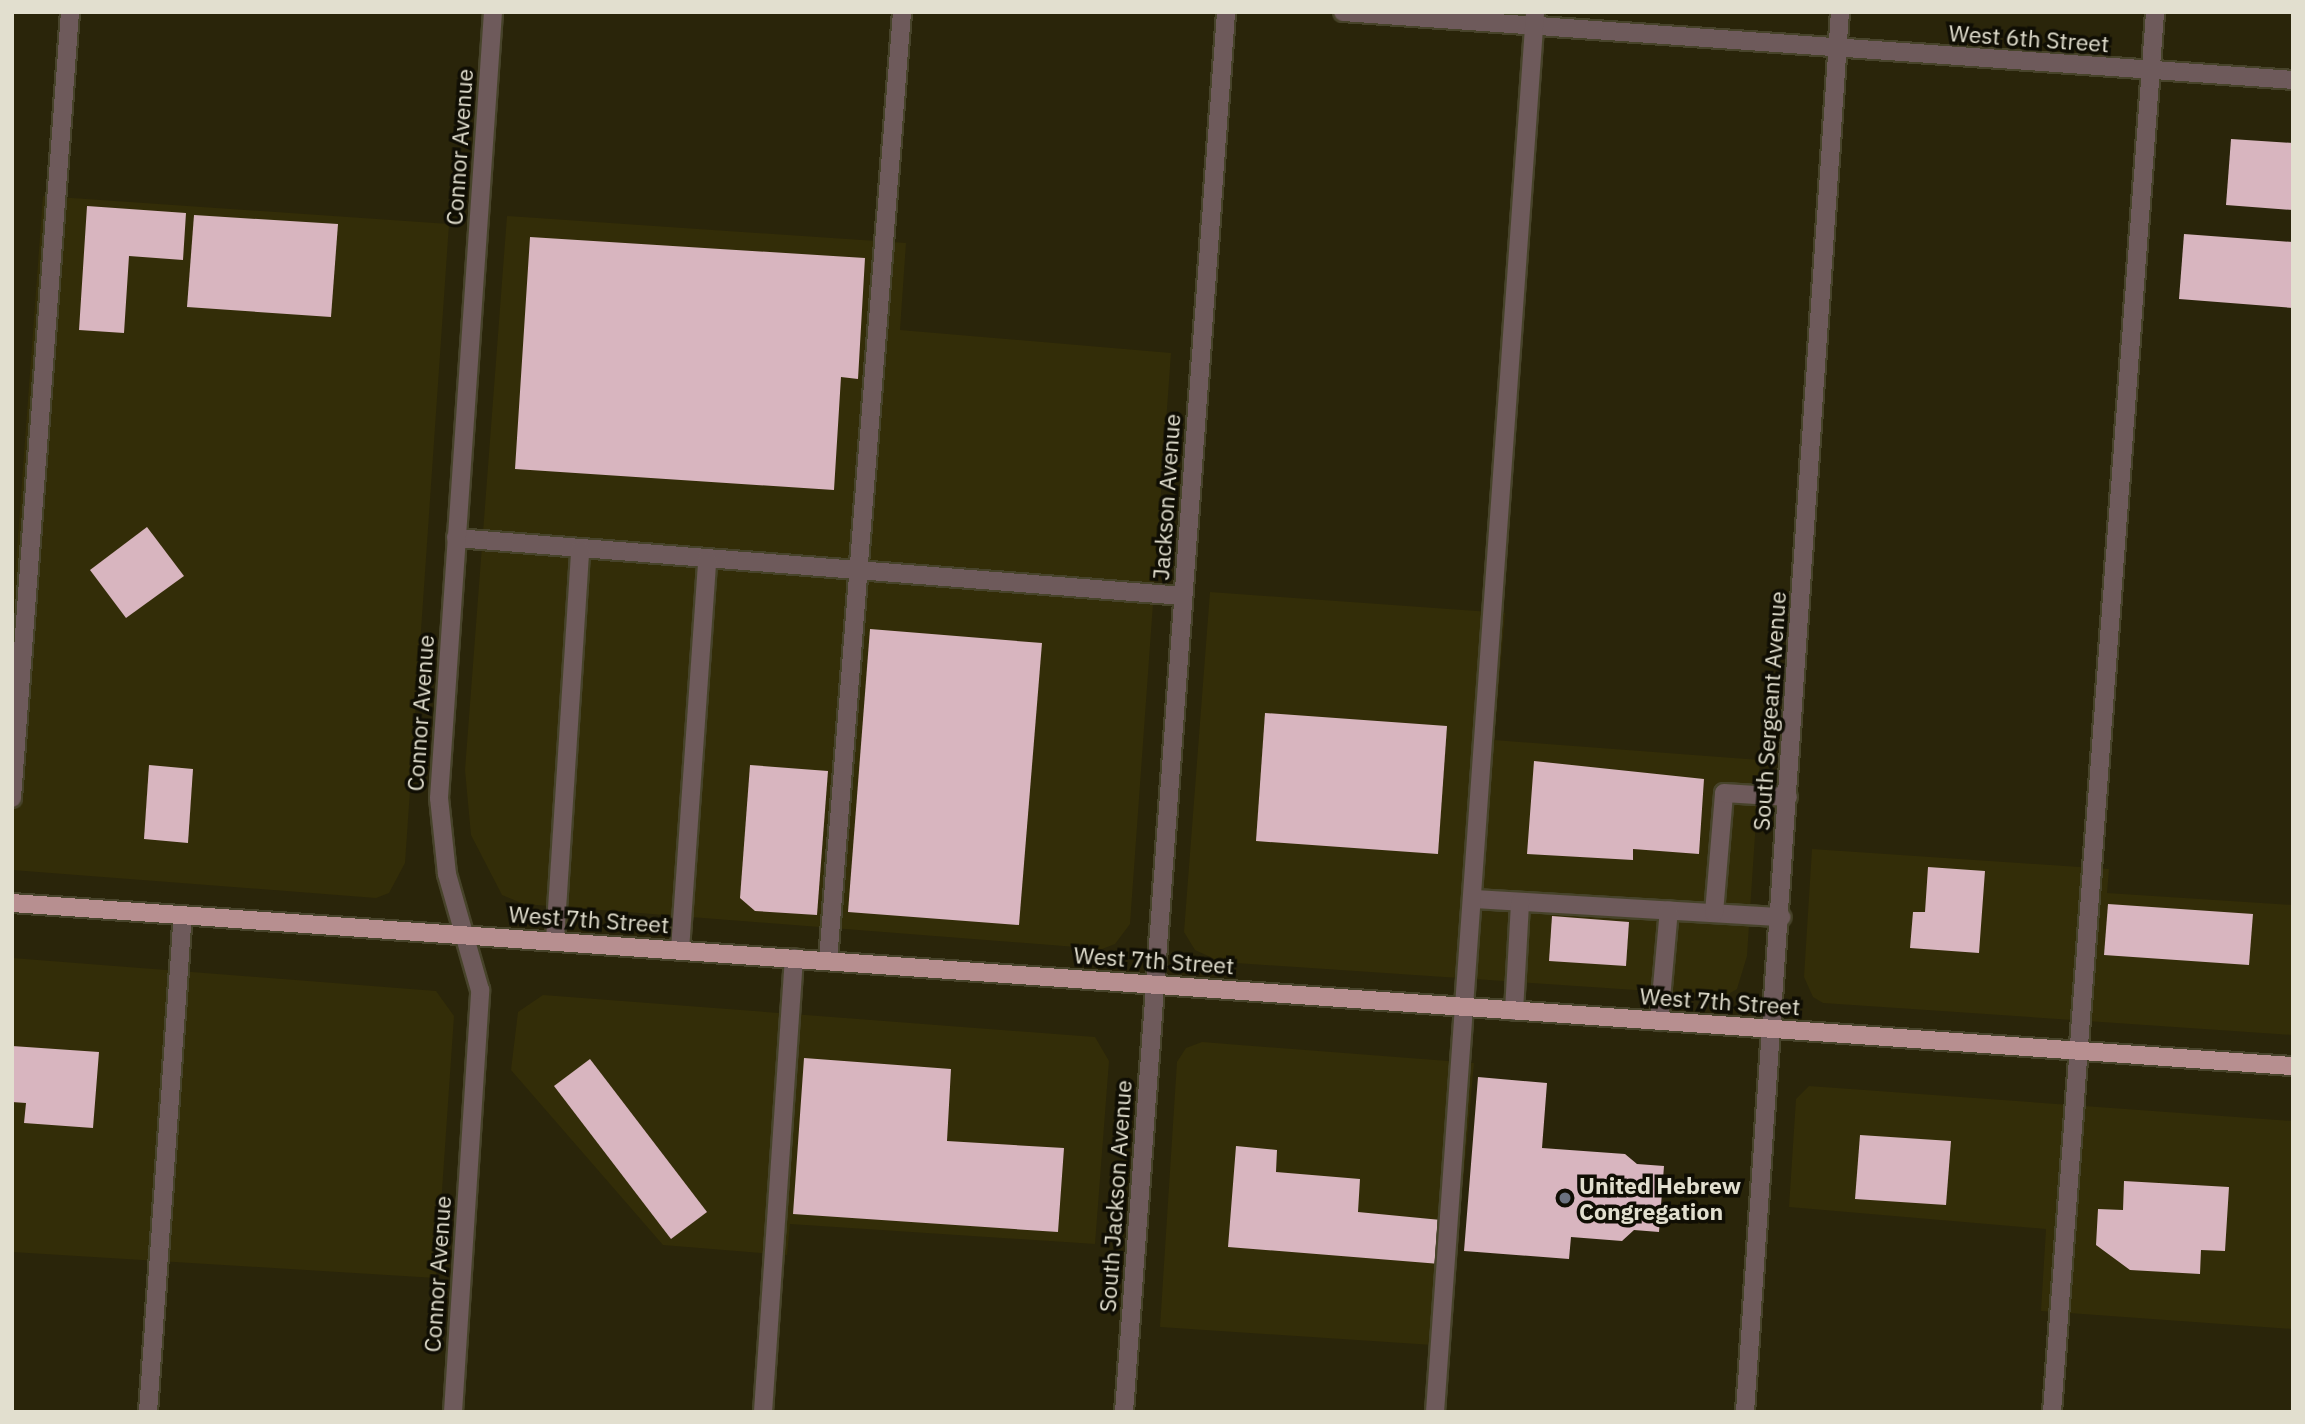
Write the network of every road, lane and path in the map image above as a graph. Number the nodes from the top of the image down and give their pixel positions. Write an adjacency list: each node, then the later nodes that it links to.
1 (70, 12): 18 (street)
2 (493, 12): 12 (street, Connor Avenue)
3 (902, 12): 15 (street)
4 (1226, 12): 16 (street, Jackson Avenue)
5 (1343, 12): 8 (street, West 6th Street)
6 (1840, 12): 9 (street, South Sergeant Avenue)
7 (2155, 12): 10 (street)
8 (1535, 19): 9 (street, West 6th Street); 19 (street)
9 (1837, 50): 10 (street, West 6th Street); 17 (street, South Sergeant Avenue)
10 (2150, 71): 11 (street, West 6th Street); 36 (street)
11 (2293, 80)
12 (456, 538): 13 (street); 26 (street, Connor Avenue)
13 (580, 550): 14 (street); 27 (street)
14 (707, 559): 15 (street); 28 (street)
15 (858, 569): 16 (street); 30 (street)
16 (1183, 596): 31 (street, Jackson Avenue)
17 (1788, 797): 23 (street); 25 (street, South Sergeant Avenue)
18 (12, 798)
19 (1475, 899): 20 (street); 32 (street)
20 (1520, 902): 22 (street); 33 (street)
21 (12, 903): 24 (main road, West 7th Street)
22 (1669, 910): 23 (street); 34 (street)
23 (1714, 913): 25 (street)
24 (183, 915): 26 (main road, West 7th Street); 38 (street)
25 (1781, 917): 35 (street, South Sergeant Avenue)
26 (467, 935): 27 (main road, West 7th Street); 39 (street, Connor Avenue)
27 (555, 940): 28 (main road, West 7th Street)
28 (680, 950): 29 (main road, West 7th Street)
29 (794, 958): 30 (main road, West 7th Street); 40 (street)
30 (828, 961): 31 (main road, West 7th Street)
31 (1154, 985): 32 (main road, West 7th Street); 41 (street, South Jackson Avenue)
32 (1468, 1007): 33 (main road, West 7th Street); 42 (street)
33 (1514, 1011): 34 (main road, West 7th Street)
34 (1659, 1021): 35 (main road, West 7th Street)
35 (1773, 1030): 36 (main road, West 7th Street); 43 (street, South Sergeant Avenue)
36 (2079, 1051): 37 (main road, West 7th Street); 44 (street)
37 (2293, 1066)
38 (148, 1412)
39 (453, 1412)
40 (763, 1412)
41 (1124, 1412)
42 (1435, 1412)
43 (1745, 1412)
44 (2052, 1412)

